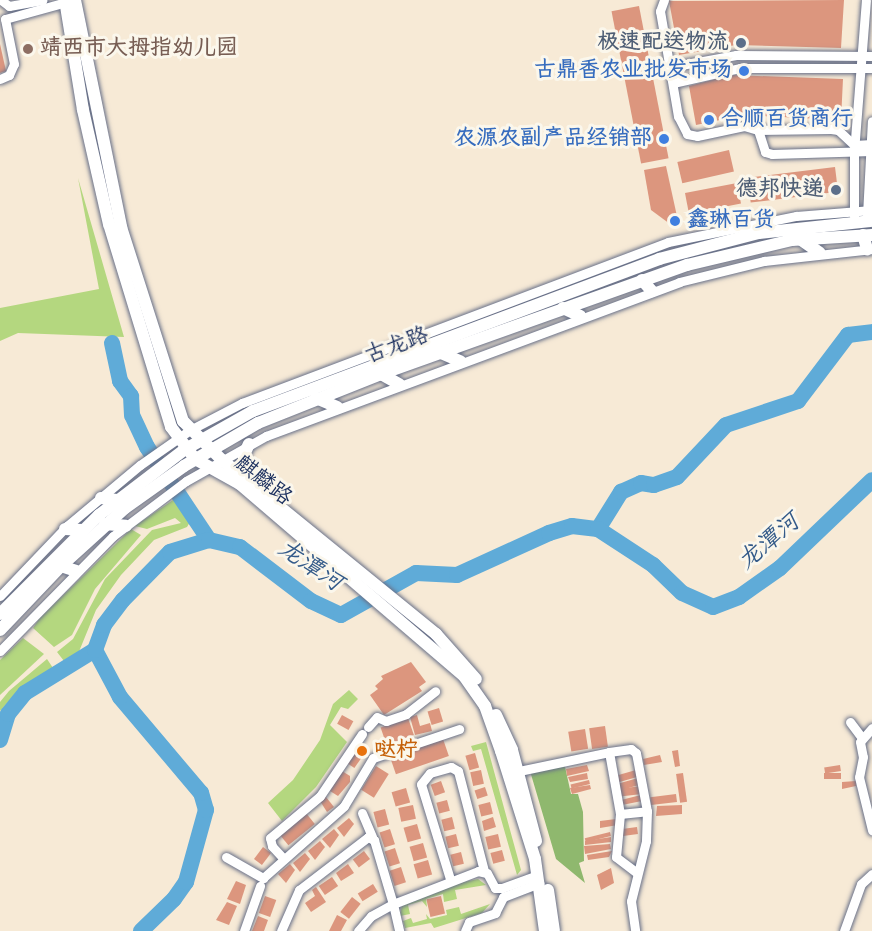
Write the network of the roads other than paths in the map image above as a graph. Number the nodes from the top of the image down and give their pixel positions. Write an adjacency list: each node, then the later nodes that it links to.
1 (1, 0): 2 (street)
2 (42, 0)
3 (664, 0): 7 (street)
4 (866, 0): 6 (street)
5 (69, 1): 9 (street); 34 (main road, 麒麟路); 36 (main road)
6 (867, 57): 7 (street); 8 (street)
7 (670, 67): 10 (street)
8 (867, 69): 10 (street); 14 (street)
9 (0, 79)
10 (674, 83): 12 (street)
11 (872, 121): 13 (street)
12 (758, 130): 14 (street); 14 (street)
13 (871, 147): 14 (street); 15 (street)
14 (854, 149): 15 (street)
15 (864, 216): 24 (street); 25 (main road, 古龙路)
16 (867, 235): 17 (main road, 古龙路); 18 (main road)
17 (800, 239): 19 (main road); 20 (main road, 古龙路)
18 (869, 249): 19 (street)
19 (820, 253): 21 (street)
20 (642, 280): 21 (main road); 22 (main road, 古龙路)
21 (652, 291): 23 (street)
22 (563, 308): 23 (main road); 26 (main road, 古龙路)
23 (580, 316): 27 (street)
24 (436, 328): 25 (main road); 29 (street)
25 (448, 336): 30 (main road, 古龙路)
26 (441, 353): 27 (main road); 28 (main road, 古龙路)
27 (460, 361): 31 (street)
28 (381, 374): 31 (main road); 32 (main road, 古龙路)
29 (309, 375): 30 (main road); 34 (street)
30 (321, 383): 35 (main road, 古龙路)
31 (399, 384): 33 (street)
32 (316, 398): 33 (main road); 38 (main road, 古龙路)
33 (337, 407): 37 (street)
34 (190, 430): 35 (main road, 麒麟路); 36 (street)
35 (201, 440): 36 (main road, 古龙路); 38 (main road, 麒麟路)
36 (181, 444): 39 (main road, 麒麟路); 42 (main road, 古龙路); 44 (street)
37 (249, 444): 40 (street); 43 (main road)
38 (210, 450): 39 (main road, 古龙路); 40 (main road, 麒麟路)
39 (195, 459): 41 (main road, 麒麟路); 42 (main road, 古龙路)
40 (222, 460): 41 (street); 43 (main road, 麒麟路)
41 (208, 467): 47 (street); 52 (main road, 麒麟路)
42 (156, 478): 45 (main road, 古龙路); 46 (main road, 古龙路)
43 (244, 478): 52 (main road, 麒麟路)
44 (100, 498): 45 (main road); 48 (street)
45 (117, 500): 49 (main road, 古龙路)
46 (105, 524): 47 (main road); 50 (main road, 古龙路)
47 (126, 526): 51 (street)
48 (65, 529): 49 (main road); 53 (street)
49 (82, 530): 54 (main road, 古龙路)
50 (61, 566): 51 (main road); 55 (main road, 古龙路)
51 (76, 571): 56 (street)
52 (356, 576): 65 (main road, 麒麟路); 78 (main road, 麒麟路)
53 (0, 596)
54 (0, 614)
55 (0, 630)
56 (0, 651)
57 (435, 691): 73 (street)
58 (850, 723): 61 (street)
59 (872, 728): 61 (street)
60 (459, 729): 73 (street)
61 (861, 743): 63 (street); 64 (street)
62 (609, 752): 65 (street); 67 (street); 69 (street)
63 (872, 758): 64 (street)
64 (861, 769): 66 (street)
65 (519, 771): 89 (main road, 麒麟路)
66 (869, 804): 70 (street)
67 (647, 811): 69 (street); 75 (street)
68 (362, 813): 71 (street)
69 (620, 814): 75 (street)
70 (872, 830)
71 (372, 837): 82 (street); 84 (street)
72 (226, 857): 73 (street)
73 (283, 858)
74 (484, 871): 77 (street); 77 (street); 80 (street)
75 (636, 872): 90 (street)
76 (872, 874): 91 (street)
77 (450, 879): 82 (street)
78 (538, 879): 80 (street); 81 (street); 88 (main road, 麒麟路)
79 (260, 886): 83 (street)
80 (495, 888): 81 (street)
81 (497, 903): 87 (street)
82 (393, 904): 85 (street); 86 (street)
83 (244, 931)
84 (281, 931)
85 (358, 931)
86 (399, 931)
87 (465, 931)
88 (545, 931)
89 (554, 931)
90 (634, 931)
91 (844, 931)

